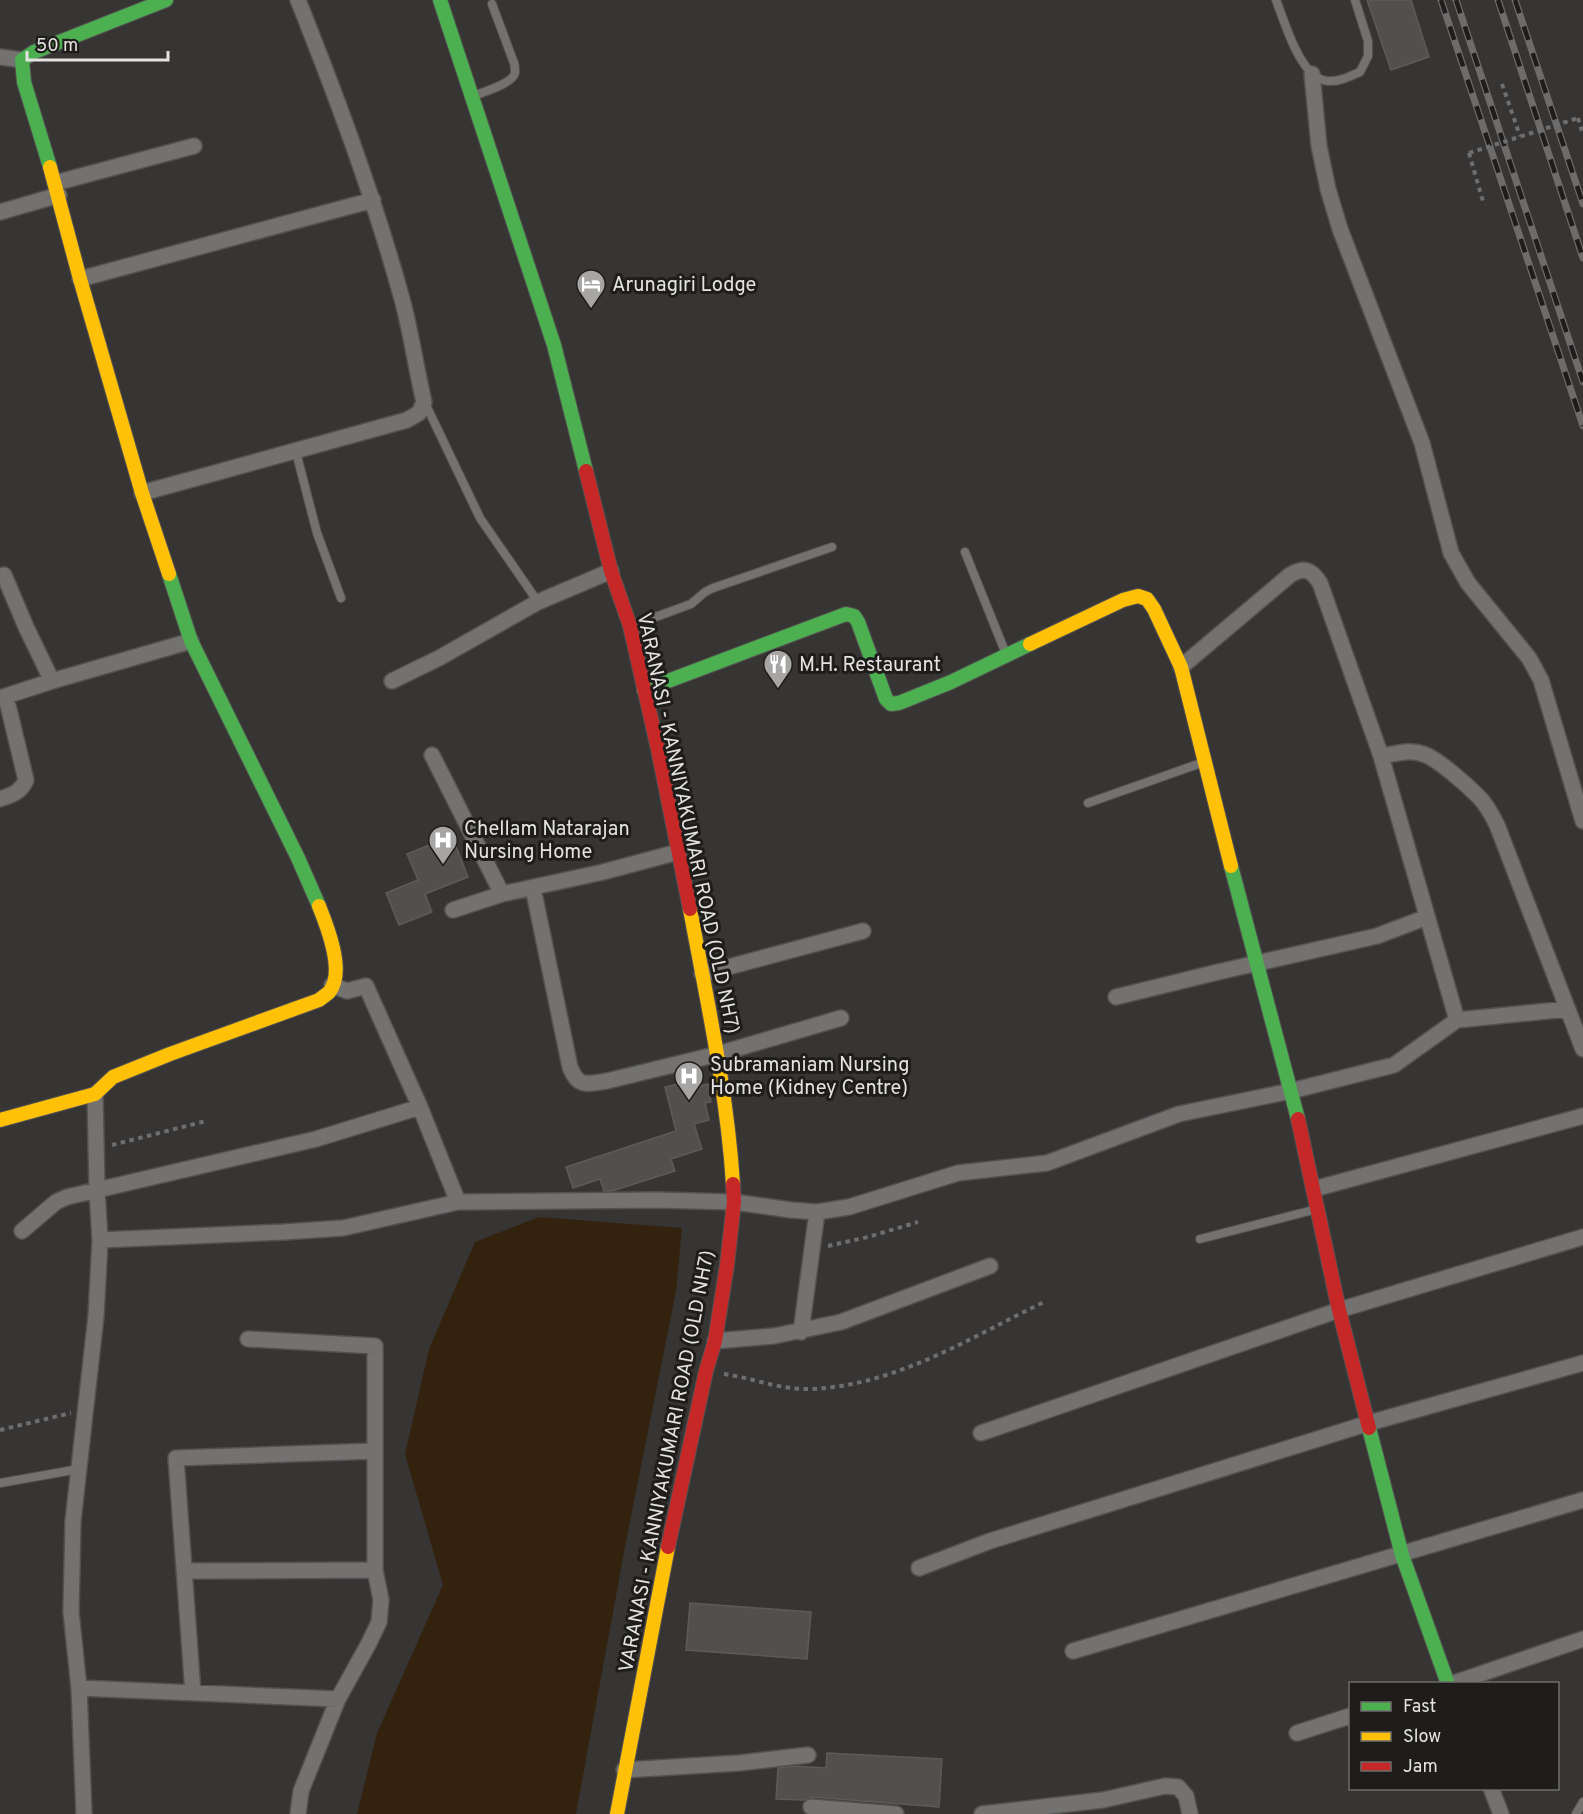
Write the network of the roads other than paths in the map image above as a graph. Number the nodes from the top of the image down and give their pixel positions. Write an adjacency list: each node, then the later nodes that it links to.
1 (166, 0): 8 (street)
2 (298, 0): 13 (street)
3 (440, 0): 10 (street, VARANASI - KANNIYAKUMARI ROAD (OLD NH7))
4 (1276, 0): 9 (lane)
5 (1355, 0): 9 (lane)
6 (492, 4): 10 (lane)
7 (0, 57): 8 (street)
8 (22, 60): 12 (street)
9 (1312, 74): 38 (street)
10 (472, 96): 21 (street, VARANASI - KANNIYAKUMARI ROAD (OLD NH7))
11 (194, 146): 12 (street)
12 (57, 189): 14 (street); 15 (street)
13 (373, 200): 15 (street); 16 (street)
14 (0, 212)
15 (80, 279): 18 (street)
16 (424, 402): 17 (street); 24 (lane)
17 (296, 452): 18 (street); 23 (lane)
18 (142, 493): 26 (street)
19 (832, 547): 25 (lane)
20 (965, 552): 27 (lane)
21 (612, 571): 24 (street); 25 (street, VARANASI - KANNIYAKUMARI ROAD (OLD NH7))
22 (1, 573): 29 (street)
23 (341, 598)
24 (538, 602): 30 (street)
25 (630, 626): 31 (street, VARANASI - KANNIYAKUMARI ROAD (OLD NH7))
26 (191, 641): 29 (street); 47 (street)
27 (1007, 656): 28 (street); 31 (street)
28 (1181, 667): 34 (street); 35 (street)
29 (52, 681): 32 (street)
30 (392, 681)
31 (644, 690): 39 (street, VARANASI - KANNIYAKUMARI ROAD (OLD NH7))
32 (3, 697): 36 (street)
33 (432, 755): 41 (street)
34 (1381, 756): 43 (street); 49 (street)
35 (1206, 761): 37 (lane); 45 (street)
36 (0, 799)
37 (1088, 803)
38 (1583, 821)
39 (678, 852): 40 (street); 46 (street, VARANASI - KANNIYAKUMARI ROAD (OLD NH7))
40 (533, 888): 41 (street); 53 (street)
41 (502, 894): 42 (street)
42 (453, 910)
43 (1426, 917): 45 (street); 51 (street)
44 (863, 931): 46 (street)
45 (1256, 963): 48 (street); 54 (street)
46 (702, 974): 53 (street, VARANASI - KANNIYAKUMARI ROAD (OLD NH7))
47 (332, 985): 55 (street); 56 (street)
48 (1116, 997)
49 (1568, 1009): 51 (street); 52 (street)
50 (842, 1018): 53 (street)
51 (1456, 1020): 54 (street)
52 (1583, 1049)
53 (718, 1053): 62 (street, VARANASI - KANNIYAKUMARI ROAD (OLD NH7))
54 (1291, 1091): 59 (street); 64 (street)
55 (95, 1094): 58 (street); 60 (street)
56 (420, 1107): 60 (street); 61 (street)
57 (1583, 1116): 59 (street)
58 (0, 1120)
59 (1314, 1189): 63 (street)
60 (97, 1190): 65 (street); 68 (street)
61 (458, 1202): 62 (street); 68 (street)
62 (734, 1202): 64 (street); 73 (street, VARANASI - KANNIYAKUMARI ROAD (OLD NH7))
63 (1318, 1209): 67 (lane); 70 (street)
64 (817, 1212): 71 (street)
65 (22, 1231)
66 (1583, 1237): 70 (street)
67 (1200, 1239)
68 (100, 1240): 78 (street)
69 (990, 1266): 71 (street)
70 (1340, 1310): 75 (street); 76 (street)
71 (801, 1332): 73 (street)
72 (248, 1339): 77 (street)
73 (714, 1341): 95 (street, VARANASI - KANNIYAKUMARI ROAD (OLD NH7))
74 (1583, 1363): 75 (street)
75 (1369, 1423): 81 (street); 82 (street)
76 (981, 1433)
77 (375, 1451): 83 (street); 84 (street)
78 (79, 1469): 79 (lane); 89 (street)
79 (0, 1483)
80 (1583, 1500): 81 (street)
81 (1402, 1555): 86 (street); 87 (street)
82 (919, 1568)
83 (375, 1570): 84 (street); 91 (street)
84 (185, 1571): 90 (street)
85 (1583, 1639): 88 (street)
86 (1073, 1651)
87 (1450, 1682)
88 (1453, 1682)
89 (79, 1688): 90 (street); 99 (street)
90 (193, 1693): 91 (street)
91 (338, 1699): 100 (street)
92 (1349, 1716): 93 (street)
93 (1297, 1733)
94 (807, 1755): 95 (street)
95 (624, 1770): 101 (street, VARANASI - KANNIYAKUMARI ROAD (OLD NH7))
96 (1492, 1790): 105 (street)
97 (1583, 1802): 106 (lane)
98 (811, 1807): 102 (street)
99 (84, 1814)
100 (298, 1814)
101 (617, 1814)
102 (896, 1814)
103 (982, 1814): 104 (street)
104 (1190, 1814)
105 (1501, 1814)
106 (1576, 1814)

